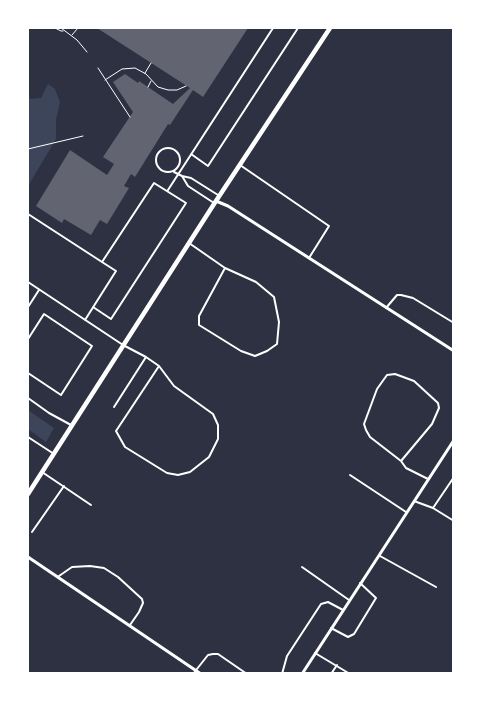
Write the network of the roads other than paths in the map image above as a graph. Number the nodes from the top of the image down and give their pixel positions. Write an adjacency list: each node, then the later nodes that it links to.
1 (274, 28): 4 (lane)
2 (298, 28): 4 (lane)
3 (330, 28): 5 (street)
4 (191, 154): 7 (lane)
5 (240, 165): 10 (street); 13 (lane)
6 (173, 171): 6 (lane); 7 (lane)
7 (178, 174): 8 (lane); 9 (lane)
8 (182, 176): 10 (lane); 10 (lane)
9 (168, 190): 14 (lane); 19 (lane)
10 (217, 200): 12 (street); 13 (street)
11 (28, 214): 14 (lane)
12 (189, 243): 15 (lane); 24 (street)
13 (309, 259): 20 (street)
14 (102, 262): 19 (lane)
15 (225, 268): 15 (lane)
16 (28, 282): 17 (lane)
17 (39, 290): 18 (lane); 21 (lane)
18 (28, 307)
19 (92, 307): 21 (lane)
20 (386, 308): 22 (lane); 25 (street)
21 (85, 320): 24 (lane)
22 (454, 323)
23 (28, 340): 28 (lane)
24 (123, 345): 26 (lane); 31 (street)
25 (454, 351)
26 (146, 357): 27 (lane); 30 (lane)
27 (159, 366): 27 (lane)
28 (28, 373)
29 (28, 398): 31 (lane)
30 (114, 407)
31 (71, 425): 35 (street)
32 (28, 437): 35 (lane)
33 (454, 440): 34 (street)
34 (452, 446): 40 (street)
35 (54, 454): 37 (street)
36 (401, 461): 36 (lane); 40 (lane)
37 (42, 472): 41 (lane); 42 (street)
38 (350, 476): 46 (lane)
39 (454, 477): 45 (lane)
40 (428, 479): 43 (street)
41 (64, 486): 44 (lane); 48 (lane)
42 (28, 494)
43 (414, 500): 45 (lane); 46 (street)
44 (91, 505)
45 (433, 508): 47 (lane)
46 (406, 512): 49 (street)
47 (454, 521)
48 (32, 532)
49 (378, 555): 53 (street); 54 (lane)
50 (28, 557): 52 (street)
51 (302, 566): 55 (lane)
52 (57, 577): 57 (street); 57 (lane)
53 (360, 583): 55 (street); 58 (lane)
54 (436, 587)
55 (349, 600): 56 (street)
56 (343, 610): 58 (street); 64 (lane)
57 (129, 626): 61 (street)
58 (331, 628): 59 (street)
59 (315, 652): 60 (lane); 65 (street)
60 (337, 665): 66 (lane); 67 (lane)
61 (194, 672): 62 (street); 63 (lane)
62 (201, 674)
63 (247, 674)
64 (282, 674)
65 (302, 674)
66 (331, 674)
67 (350, 674)

